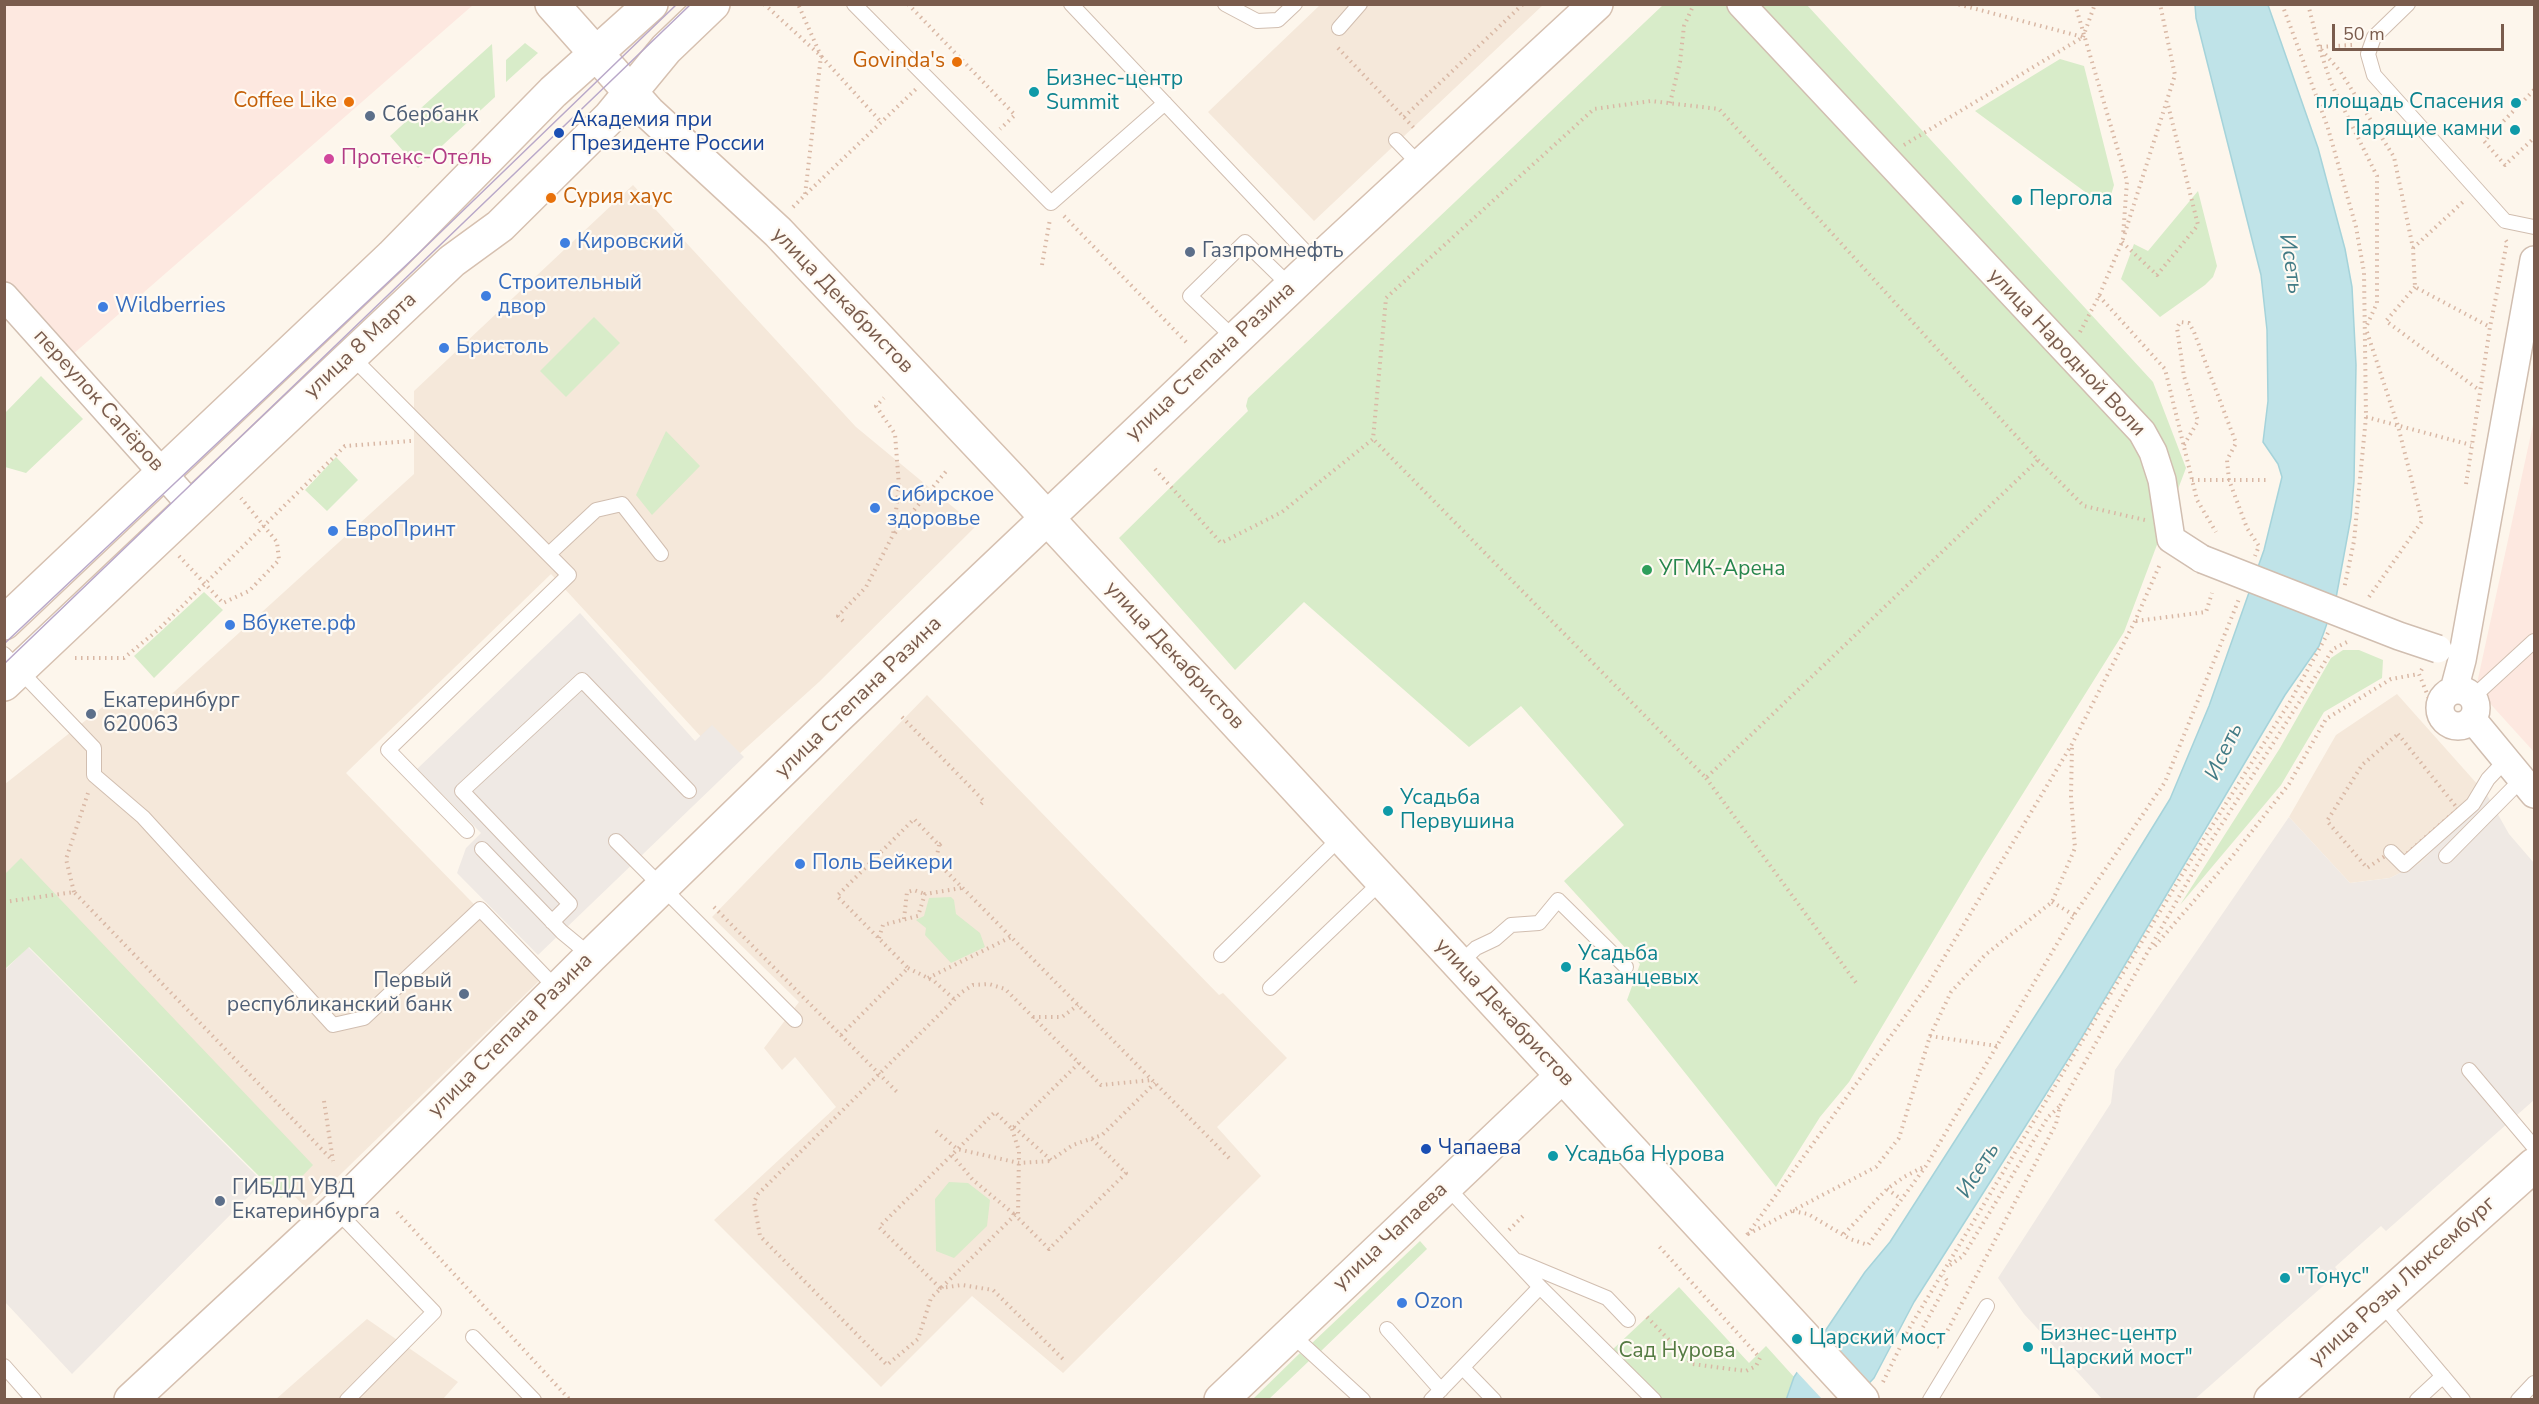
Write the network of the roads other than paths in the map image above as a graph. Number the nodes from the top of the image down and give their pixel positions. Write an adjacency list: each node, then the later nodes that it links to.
1 (552, 4): 13 (street, улица Декабристов)
2 (651, 4): 13 (street, улица 8 Марта)
3 (713, 4): 14 (street, улица 8 Марта)
4 (855, 4): 15 (lane)
5 (1071, 4): 15 (lane)
6 (1225, 4): 7 (lane)
7 (1295, 4)
8 (1360, 4): 12 (lane)
9 (1596, 4): 17 (street, улица Степана Разина)
10 (1742, 4): 32 (street, улица Народной Воли, bridge)
11 (2408, 4): 18 (lane)
12 (1339, 28)
13 (596, 54): 14 (street, улица Декабристов); 25 (street, улица 8 Марта)
14 (630, 92): 24 (street, улица 8 Марта); 27 (street, улица Декабристов)
15 (1164, 103): 20 (lane)
16 (1396, 140): 17 (lane)
17 (1421, 166): 20 (street, улица Степана Разина)
18 (2535, 227)
19 (2535, 260): 32 (street)
20 (1316, 263): 21 (street, улица Степана Разина)
21 (1291, 286): 23 (street, улица Степана Разина); 23 (lane)
22 (4, 296): 25 (street, переулок Сапёров)
23 (1235, 339): 27 (street, улица Степана Разина)
24 (350, 355): 26 (street, улица 8 Марта); 28 (lane)
25 (163, 473): 26 (street, переулок Сапёров); 30 (street, улица 8 Марта)
26 (192, 506): 33 (street, улица 8 Марта)
27 (1047, 518): 38 (street, улица Декабристов); 44 (street, улица Степана Разина)
28 (549, 554): 29 (lane); 37 (lane)
29 (662, 554)
30 (4, 623)
31 (2535, 641): 34 (lane)
32 (2450, 654): 34 (street)
33 (10, 669): 51 (lane)
34 (2467, 702): 35 (street)
35 (2521, 778): 41 (lane); 42 (lane)
36 (689, 791): 45 (lane)
37 (467, 831)
38 (1341, 837): 43 (street, улица Декабристов); 47 (lane)
39 (616, 841): 44 (lane)
40 (482, 849): 45 (lane)
41 (2391, 852)
42 (2446, 856)
43 (1382, 881): 48 (street, улица Декабристов); 50 (lane)
44 (662, 888): 46 (street, улица Степана Разина); 52 (lane)
45 (552, 922): 46 (lane)
46 (591, 956): 51 (street, улица Степана Разина)
47 (1221, 956)
48 (1459, 964): 49 (lane); 54 (street, улица Декабристов)
49 (1626, 967)
50 (1270, 988)
51 (558, 990): 58 (street, улица Степана Разина)
52 (795, 1020)
53 (2469, 1070): 55 (lane)
54 (1562, 1076): 57 (street, улица Чапаева); 71 (street, улица Декабристов)
55 (2535, 1147)
56 (2535, 1165): 61 (street, улица Розы Люксембург)
57 (1446, 1186): 59 (lane); 65 (street, улица Чапаева)
58 (336, 1210): 74 (street, улица Степана Разина); 75 (lane)
59 (1514, 1259): 60 (lane); 63 (lane)
60 (1539, 1287): 68 (lane); 80 (lane)
61 (2381, 1303): 69 (lane); 82 (street, улица Розы Люксембург)
62 (1988, 1306): 81 (lane)
63 (1628, 1320)
64 (1387, 1329): 72 (lane)
65 (1290, 1333): 77 (street, улица Чапаева); 78 (lane)
66 (473, 1337): 76 (lane)
67 (4, 1366): 73 (lane)
68 (1463, 1368): 72 (lane); 79 (lane)
69 (2443, 1376): 83 (lane); 84 (lane)
70 (2535, 1383): 85 (lane)
71 (1872, 1391)
72 (1436, 1395)
73 (34, 1400)
74 (131, 1400)
75 (347, 1400)
76 (534, 1400)
77 (1221, 1400)
78 (1363, 1400)
79 (1494, 1400)
80 (1653, 1400)
81 (1930, 1400)
82 (2271, 1400)
83 (2417, 1400)
84 (2463, 1400)
85 (2518, 1400)

